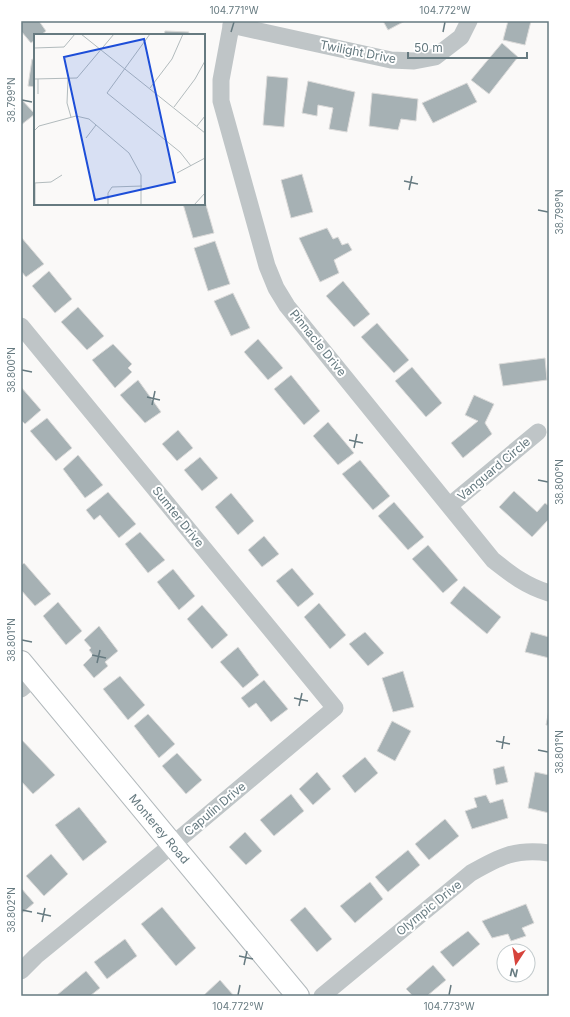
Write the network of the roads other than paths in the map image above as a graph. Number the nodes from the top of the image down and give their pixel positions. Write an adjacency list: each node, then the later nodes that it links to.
1 (469, 21): 2 (street, Twilight Drive)
2 (232, 23): 5 (street, Pinnacle Drive)
3 (21, 326): 8 (street, Sumter Drive)
4 (538, 432): 5 (street, Vanguard Circle)
5 (450, 505): 6 (street, Pinnacle Drive)
6 (549, 593)
7 (25, 676): 9 (street, Monterey Road)
8 (335, 708): 9 (street, Capulin Drive)
9 (172, 845): 11 (street, Capulin Drive); 12 (street, Monterey Road)
10 (549, 854): 13 (street, Olympic Drive)
11 (21, 971)
12 (298, 996)
13 (322, 996)

